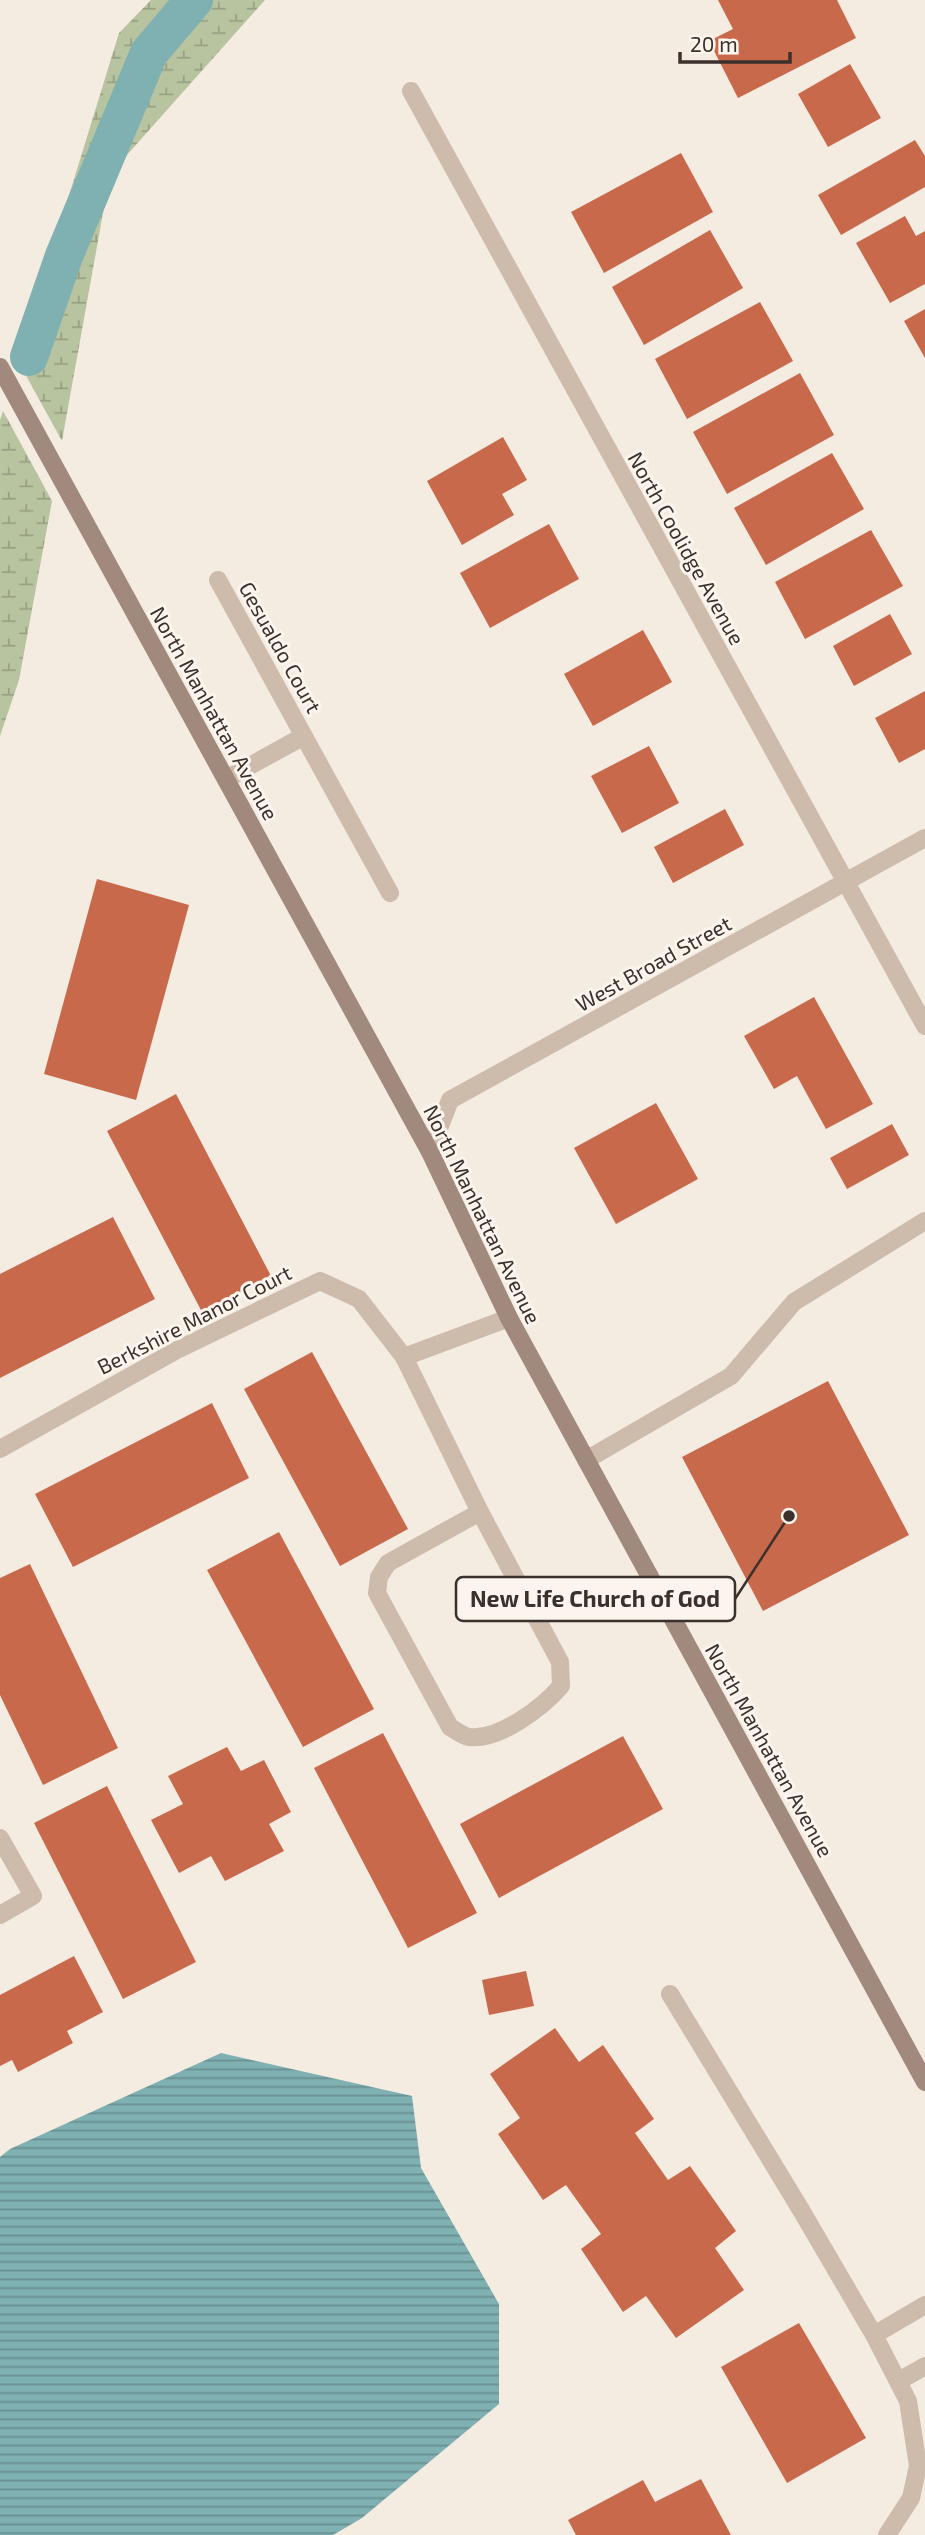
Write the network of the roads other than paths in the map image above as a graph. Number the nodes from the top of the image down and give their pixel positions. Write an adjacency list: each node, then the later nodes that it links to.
1 (411, 91): 7 (street, North Coolidge Avenue)
2 (0, 366): 5 (street, North Manhattan Avenue)
3 (218, 580): 4 (street, Gesualdo Court)
4 (304, 736): 5 (street, Gesualdo Court); 8 (street, Gesualdo Court)
5 (226, 779): 10 (street, North Manhattan Avenue)
6 (925, 838): 7 (street, West Broad Street)
7 (845, 883): 9 (street, North Coolidge Avenue); 10 (street, West Broad Street)
8 (390, 893)
9 (925, 1026)
10 (430, 1152): 12 (street, North Manhattan Avenue)
11 (925, 1222): 15 (street)
12 (509, 1318): 13 (street); 15 (street, North Manhattan Avenue)
13 (404, 1357): 14 (street, Berkshire Manor Court); 16 (street)
14 (0, 1449)
15 (586, 1460): 20 (street, North Manhattan Avenue)
16 (480, 1512): 16 (street)
17 (0, 1838): 18 (street)
18 (0, 1915)
19 (670, 1994): 22 (street)
20 (925, 2081)
21 (925, 2305): 22 (street)
22 (874, 2334): 24 (street)
23 (925, 2366): 24 (street)
24 (899, 2381): 25 (street)
25 (887, 2535)

